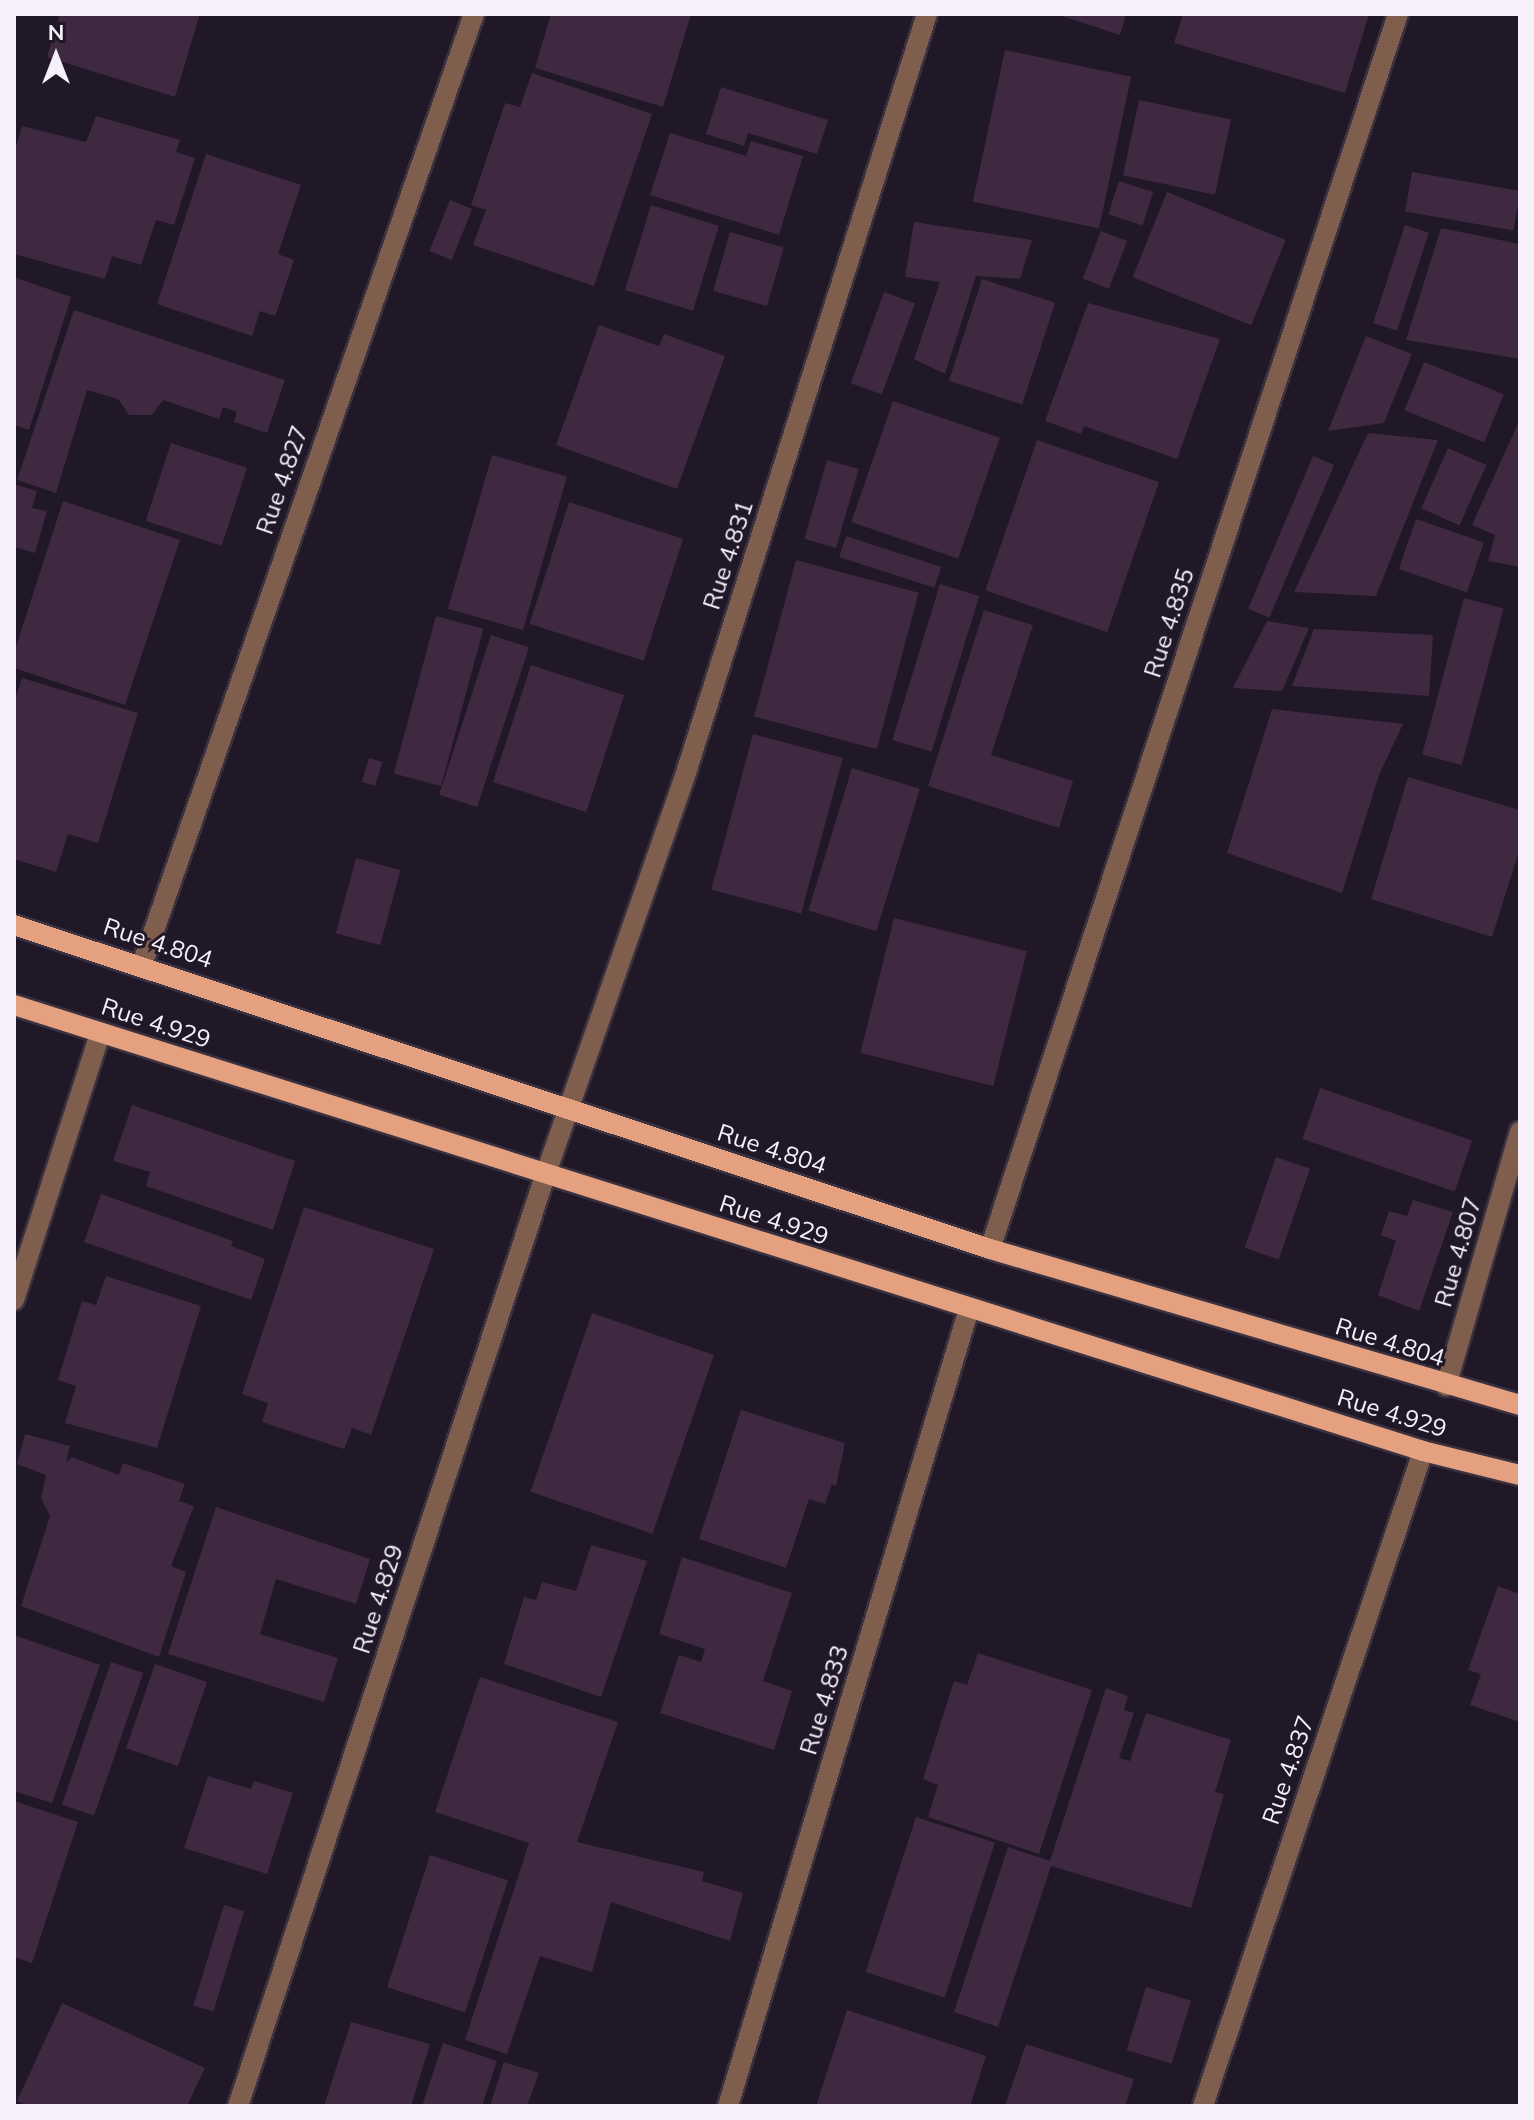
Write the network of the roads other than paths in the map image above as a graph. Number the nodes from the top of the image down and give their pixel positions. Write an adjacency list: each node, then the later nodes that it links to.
1 (474, 14): 5 (street, Rue 4.827)
2 (927, 14): 8 (street, Rue 4.831)
3 (1398, 14): 11 (street, Rue 4.835)
4 (14, 925): 5 (main road, Rue 4.804)
5 (142, 965): 8 (main road, Rue 4.804)
6 (14, 1005): 7 (main road, Rue 4.929)
7 (100, 1033): 10 (main road, Rue 4.929); 12 (street)
8 (570, 1109): 10 (street, Rue 4.829); 11 (main road, Rue 4.804)
9 (1520, 1132): 14 (street, Rue 4.807)
10 (546, 1173): 13 (main road, Rue 4.929); 18 (street, Rue 4.829)
11 (990, 1249): 14 (main road, Rue 4.804)
12 (14, 1300)
13 (969, 1309): 16 (main road, Rue 4.929); 19 (street, Rue 4.833)
14 (1446, 1386): 15 (main road, Rue 4.804)
15 (1520, 1405)
16 (1423, 1451): 17 (main road, Rue 4.929); 20 (street, Rue 4.837)
17 (1520, 1475)
18 (238, 2106)
19 (728, 2106)
20 (1203, 2106)

